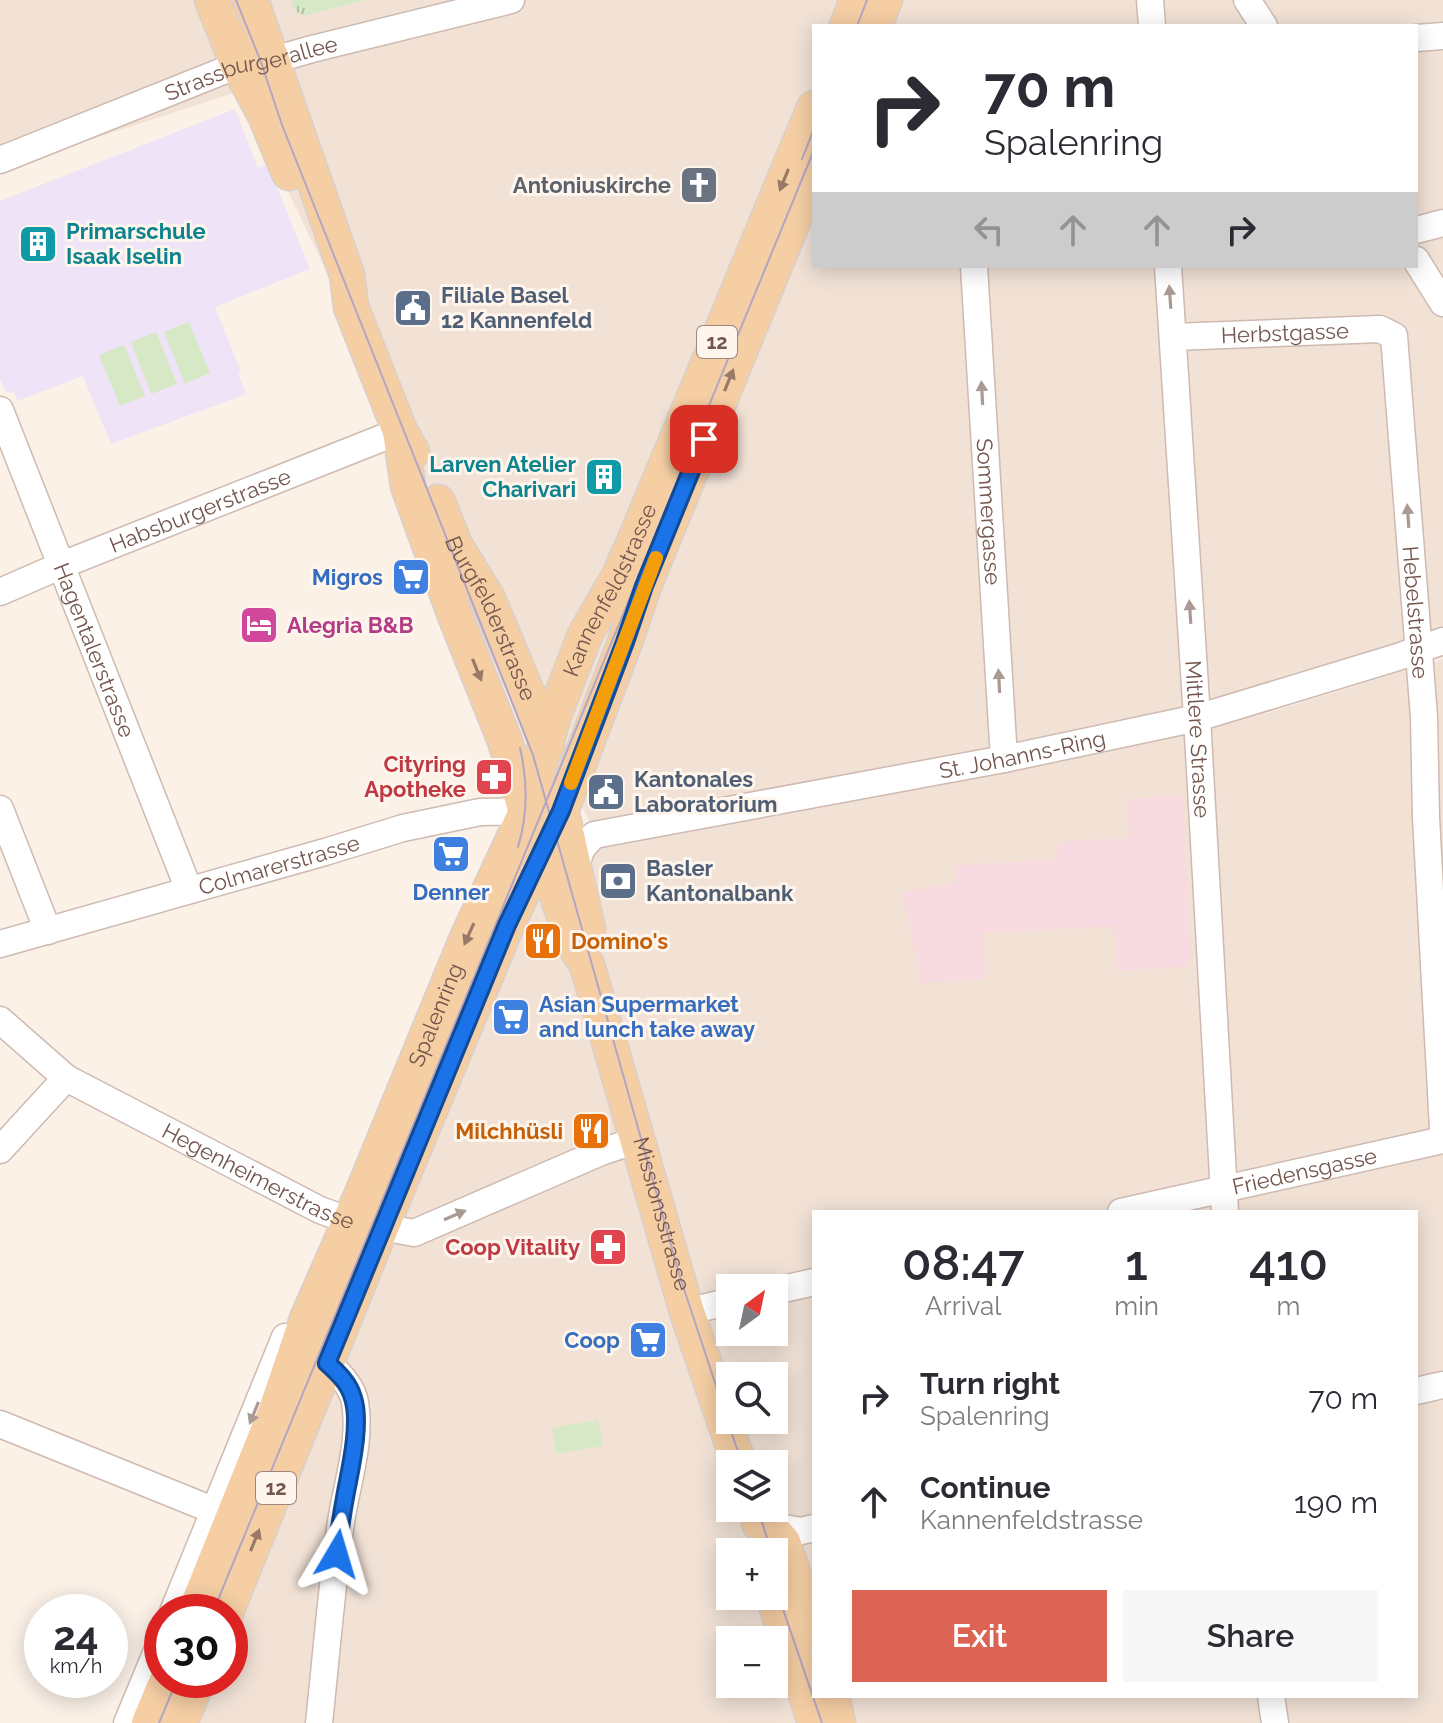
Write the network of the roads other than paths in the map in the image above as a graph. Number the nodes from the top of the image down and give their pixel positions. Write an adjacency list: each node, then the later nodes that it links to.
1 (212, 0): 15 (main road, Burgfelderstrasse)
2 (251, 0): 14 (main road, Burgfelderstrasse)
3 (511, 0): 14 (street, Strassburgerallee)
4 (857, 0): 8 (main road)
5 (885, 0): 9 (main road)
6 (1150, 0): 10 (street)
7 (1247, 0): 11 (street)
8 (848, 24)
9 (875, 24)
10 (1152, 24)
11 (1263, 24)
12 (1443, 36): 13 (street)
13 (1418, 38)
14 (273, 60): 15 (street, Strassburgerallee); 25 (main road, Burgfelderstrasse)
15 (238, 65): 17 (street, Strassburgerallee); 25 (main road, Burgfelderstrasse)
16 (812, 113): 35 (main road, Kannenfeldstrasse / 12, one-way to 35)
17 (0, 160)
18 (812, 175): 38 (main road, Kannenfeldstrasse / 12, one-way to 18)
19 (1443, 223): 20 (street)
20 (1418, 229)
21 (1418, 263): 24 (street)
22 (974, 268): 36 (street, Sommergasse, one-way to 22)
23 (1168, 268): 27 (street, Mittlere Strasse, one-way to 23)
24 (1443, 303)
25 (351, 307): 29 (main road, Burgfelderstrasse)
26 (1394, 336): 27 (street, Herbstgasse); 33 (street, Hebelstrasse, one-way to 26)
27 (1173, 337): 34 (street, Mittlere Strasse, one-way to 27)
28 (0, 410): 30 (street, Hagentalerstrasse)
29 (400, 431): 30 (street, Habsburgerstrasse); 35 (main road, Burgfelderstrasse); 39 (main road, Burgfelderstrasse, one-way to 39)
30 (62, 565): 31 (street, Habsburgerstrasse); 44 (street, Hagentalerstrasse)
31 (0, 592)
32 (1443, 641): 33 (street, St. Johanns-Ring)
33 (1417, 649): 34 (street, St. Johanns-Ring); 42 (street, Hebelstrasse)
34 (1197, 718): 36 (street, St. Johanns-Ring); 56 (street, Mittlere Strasse)
35 (545, 740): 38 (main road, Burgfelderstrasse); 39 (main road, Kannenfeldstrasse / 12)
36 (1004, 759): 40 (street, St. Johanns-Ring)
37 (0, 809): 47 (street)
38 (561, 811): 39 (street, Colmarerstrasse); 40 (street); 41 (main road, Kannenfeldstrasse / 12); 43 (main road, Missionsstrasse)
39 (526, 812): 41 (main road, Missionsstrasse); 44 (street, Colmarerstrasse); 58 (main road, Spalenring / 12, one-way to 58)
40 (594, 835): 43 (street)
41 (542, 850): 45 (main road, Spalenring / 12); 46 (main road, Missionsstrasse)
42 (1436, 850): 52 (street, Hebelstrasse)
43 (574, 869): 49 (main road, Missionsstrasse)
44 (189, 890): 47 (street, Colmarerstrasse)
45 (518, 903): 46 (main road); 58 (main road, Spalenring / 12)
46 (560, 903): 49 (main road, Missionsstrasse)
47 (48, 931): 48 (street, Colmarerstrasse)
48 (0, 944)
49 (587, 965): 53 (main road, Missionsstrasse)
50 (0, 1020): 51 (street, Hegenheimerstrasse)
51 (66, 1078): 55 (street); 58 (street, Hegenheimerstrasse)
52 (1443, 1129)
53 (637, 1140): 58 (street, Hegenheimerstrasse, one-way to 53); 62 (main road, Missionsstrasse)
54 (1443, 1140): 56 (street, Friedensgasse)
55 (0, 1150)
56 (1224, 1200): 57 (street, Friedensgasse)
57 (1138, 1210)
58 (366, 1224): 63 (main road, Spalenring / 12); 68 (street, Spalenring, one-way to 68); 72 (main road, Spalenring / 12)
59 (812, 1282): 60 (street)
60 (788, 1288)
61 (716, 1305): 62 (street)
62 (687, 1312): 67 (main road, Missionsstrasse)
63 (327, 1363): 73 (main road, Spalenring / 12, one-way to 63); 84 (street)
64 (1443, 1385): 65 (street)
65 (1418, 1391)
66 (0, 1427): 68 (street)
67 (734, 1450)
68 (215, 1511): 71 (street, Spalenring)
69 (757, 1528): 70 (street); 75 (main road)
70 (812, 1528)
71 (180, 1594)
72 (202, 1594)
73 (233, 1594)
74 (778, 1610): 85 (main road)
75 (812, 1629)
76 (144, 1682): 81 (street)
77 (159, 1698): 82 (main road)
78 (190, 1698): 83 (main road)
79 (832, 1698): 86 (main road)
80 (1271, 1698): 87 (street)
81 (127, 1723)
82 (149, 1723)
83 (180, 1723)
84 (319, 1723)
85 (815, 1723)
86 (838, 1723)
87 (1275, 1723)

